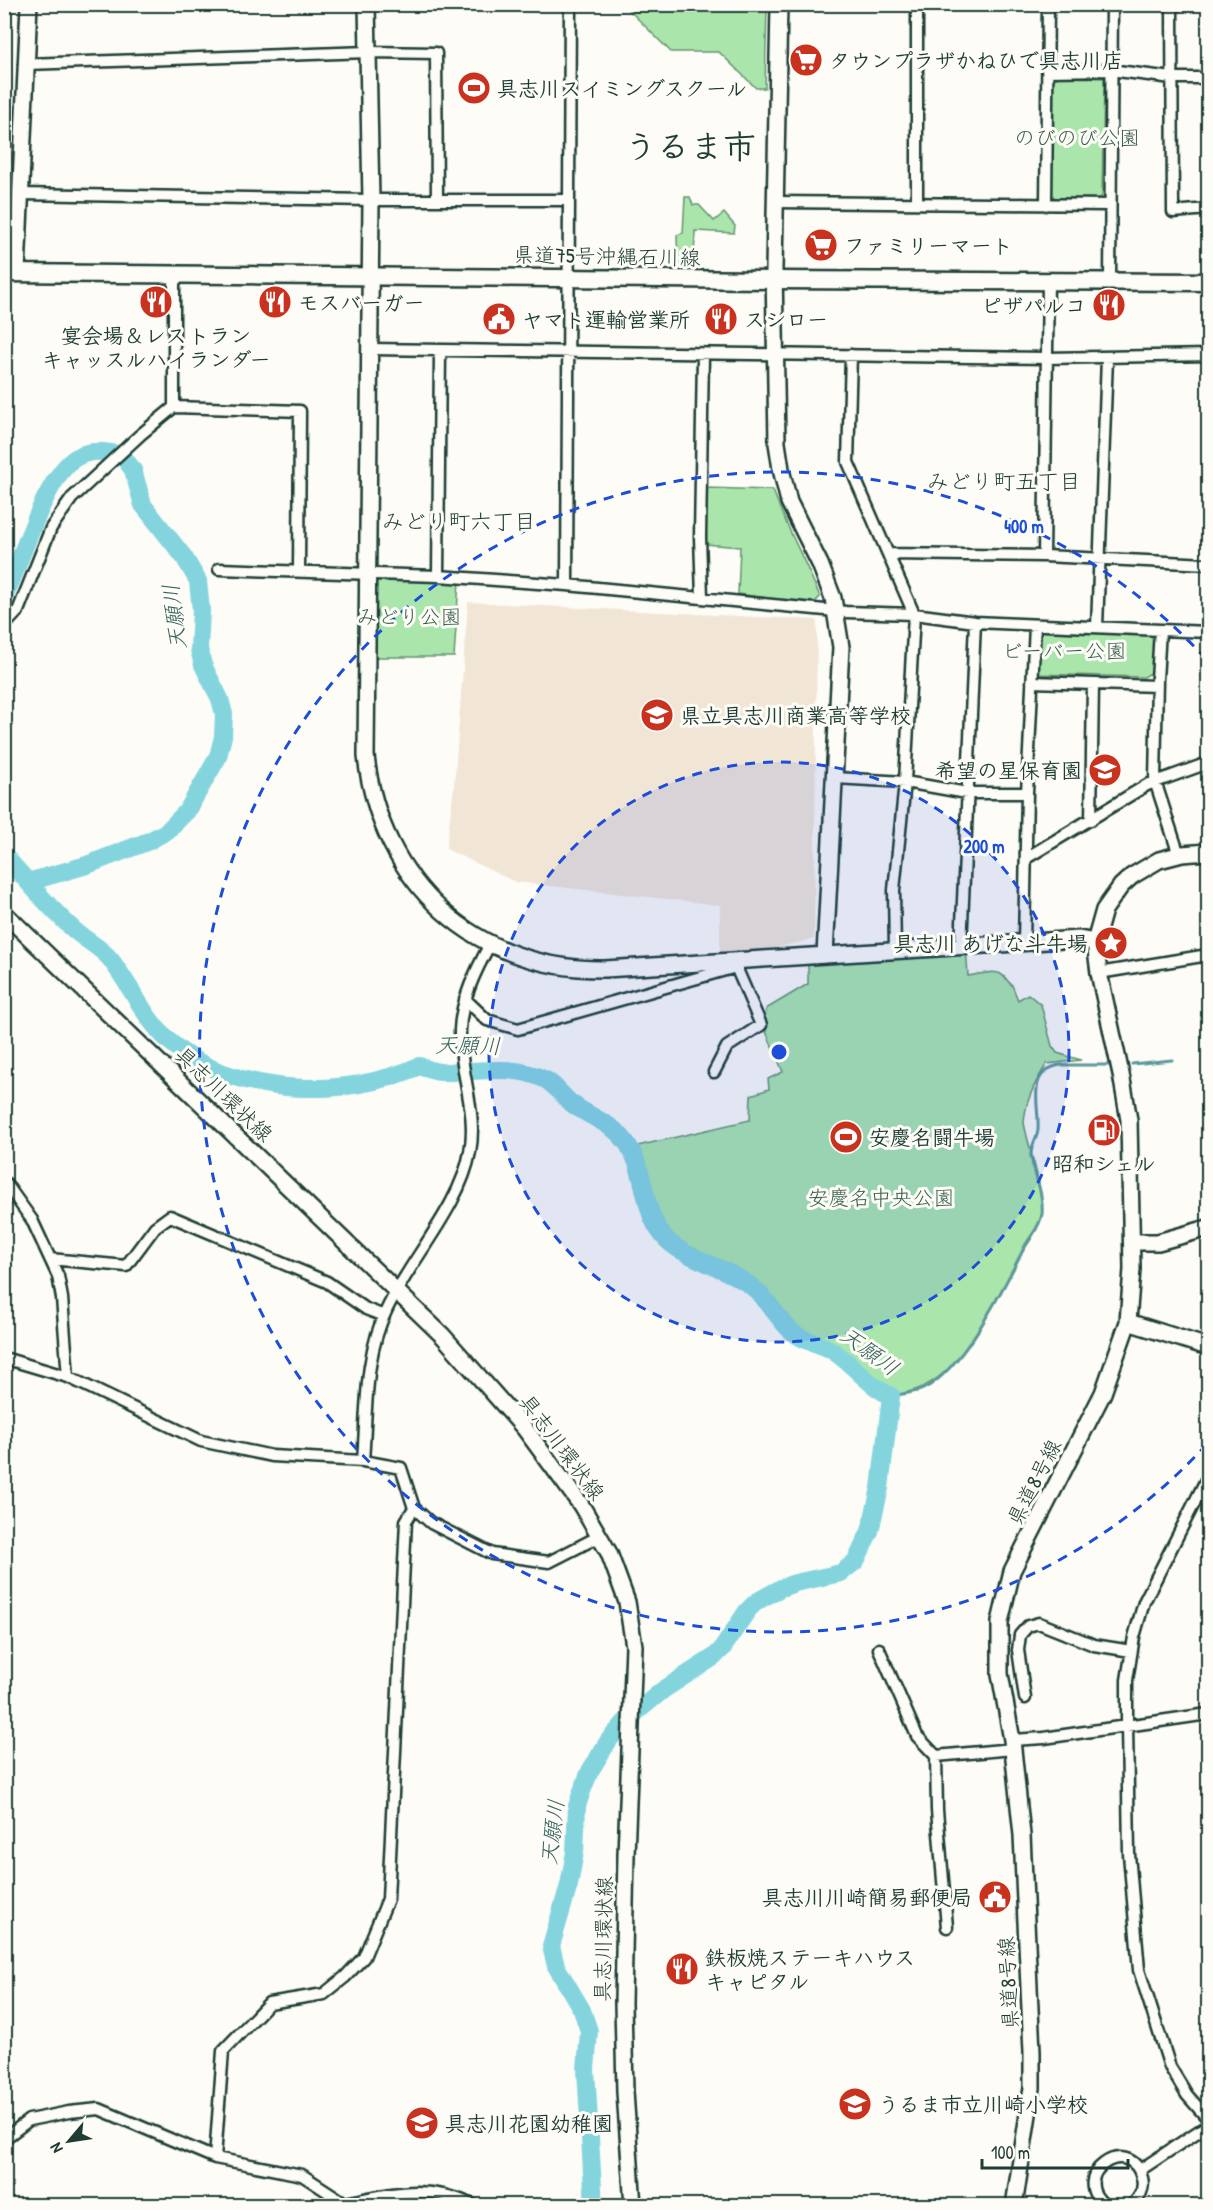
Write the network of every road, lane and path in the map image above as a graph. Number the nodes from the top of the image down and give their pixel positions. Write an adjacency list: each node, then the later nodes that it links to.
1 (29, 4): 10 (main road)
2 (367, 4): 9 (main road)
3 (570, 4): 18 (street)
4 (779, 4): 19 (main road)
5 (917, 4): 20 (street)
6 (1048, 4): 12 (street)
7 (1112, 4): 11 (street)
8 (1172, 4): 13 (street)
9 (368, 52): 10 (street); 16 (street); 17 (main road)
10 (27, 64): 15 (main road)
11 (1110, 70): 12 (street); 13 (street); 22 (street)
12 (1047, 71): 21 (street)
13 (1172, 78): 14 (street); 23 (street)
14 (1209, 78)
15 (20, 194): 17 (street); 24 (main road)
16 (437, 199): 17 (street); 18 (street)
17 (371, 200): 26 (main road)
18 (569, 200): 27 (street)
19 (776, 202): 20 (street); 28 (main road)
20 (917, 203): 21 (street)
21 (1046, 205): 22 (street)
22 (1109, 205): 30 (street)
23 (1209, 209)
24 (11, 272): 25 (main road, 県道75号沖縄石川線)
25 (176, 273): 26 (main road, 県道75号沖縄石川線); 41 (street)
26 (370, 276): 27 (main road, 県道75号沖縄石川線); 32 (main road)
27 (570, 278): 28 (main road, 県道75号沖縄石川線); 34 (street)
28 (774, 280): 29 (main road, 県道75号沖縄石川線); 35 (main road)
29 (1047, 282): 30 (main road, 県道75号沖縄石川線); 39 (street)
30 (1110, 282): 31 (main road, 県道75号沖縄石川線)
31 (1209, 282)
32 (369, 350): 33 (street); 48 (main road)
33 (440, 351): 34 (street); 49 (street)
34 (570, 351): 37 (street); 50 (street)
35 (776, 354): 36 (street); 37 (street); 52 (main road)
36 (851, 354): 39 (street); 42 (street)
37 (703, 355): 51 (street)
38 (1209, 355): 40 (street)
39 (1047, 358): 40 (street); 43 (street)
40 (1107, 358): 44 (street)
41 (174, 407): 47 (street); 56 (street)
42 (888, 554): 43 (street); 53 (street)
43 (1044, 556): 44 (street)
44 (1098, 559): 45 (street); 57 (street)
45 (1209, 564)
46 (219, 569): 47 (street)
47 (299, 570): 48 (street)
48 (368, 572): 49 (street); 75 (main road)
49 (438, 576): 50 (street)
50 (567, 585): 51 (street)
51 (702, 597): 52 (street)
52 (836, 610): 53 (street); 64 (main road)
53 (914, 614): 54 (street); 65 (street)
54 (975, 622): 55 (street); 67 (street)
55 (1035, 625): 57 (street); 60 (street)
56 (4, 626)
57 (1097, 627): 58 (street)
58 (1161, 630): 59 (street); 62 (street)
59 (1209, 632)
60 (1032, 682): 61 (street); 68 (street)
61 (1093, 684): 62 (street); 69 (street)
62 (1157, 686): 66 (street)
63 (1209, 763): 66 (street)
64 (835, 778): 65 (street); 80 (main road)
65 (905, 782): 67 (street); 78 (street)
66 (1155, 782): 69 (street); 71 (street)
67 (967, 793): 68 (street); 77 (street)
68 (1028, 793): 72 (street)
69 (1091, 820): 72 (street)
70 (1209, 852): 71 (main road, 県道8号線)
71 (1179, 855): 74 (main road, 県道8号線)
72 (1028, 857): 76 (street)
73 (4, 913): 89 (main road, 具志川環状線)
74 (1095, 942): 76 (main road); 82 (main road, 県道8号線)
75 (490, 944): 81 (main road); 83 (street)
76 (1024, 944): 77 (main road)
77 (961, 947): 78 (main road)
78 (895, 951): 80 (main road)
79 (1209, 955): 82 (street)
80 (825, 956): 81 (main road)
81 (736, 964): 83 (street); 84 (street)
82 (1099, 973): 87 (main road, 県道8号線)
83 (465, 999): 89 (street)
84 (714, 1072)
85 (4, 1181): 88 (street)
86 (1209, 1228): 87 (main road)
87 (1133, 1242): 91 (main road, 県道8号線)
88 (50, 1259): 90 (street); 94 (street)
89 (397, 1290): 90 (street); 98 (main road, 具志川環状線)
90 (384, 1317): 95 (street)
91 (1128, 1322): 92 (main road); 104 (main road, 県道8号線)
92 (1209, 1347)
93 (4, 1358): 94 (street)
94 (68, 1377): 95 (street)
95 (363, 1461): 97 (street)
96 (1209, 1476): 100 (street)
97 (414, 1508): 98 (street); 110 (street)
98 (600, 1536): 113 (main road, 具志川環状線)
99 (879, 1649): 105 (street)
100 (1131, 1651): 101 (street); 103 (street)
101 (1024, 1698)
102 (1209, 1714): 103 (street)
103 (1127, 1725): 104 (street); 107 (street)
104 (1012, 1744): 105 (street); 114 (main road, 県道8号線)
105 (936, 1756): 106 (street)
106 (947, 1927)
107 (1209, 2119)
108 (1209, 2125): 111 (street)
109 (4, 2139): 110 (street)
110 (215, 2158): 112 (street)
111 (1140, 2170): 115 (street); 116 (street)
112 (475, 2205)
113 (633, 2205)
114 (1014, 2205)
115 (1106, 2205)
116 (1131, 2205)

